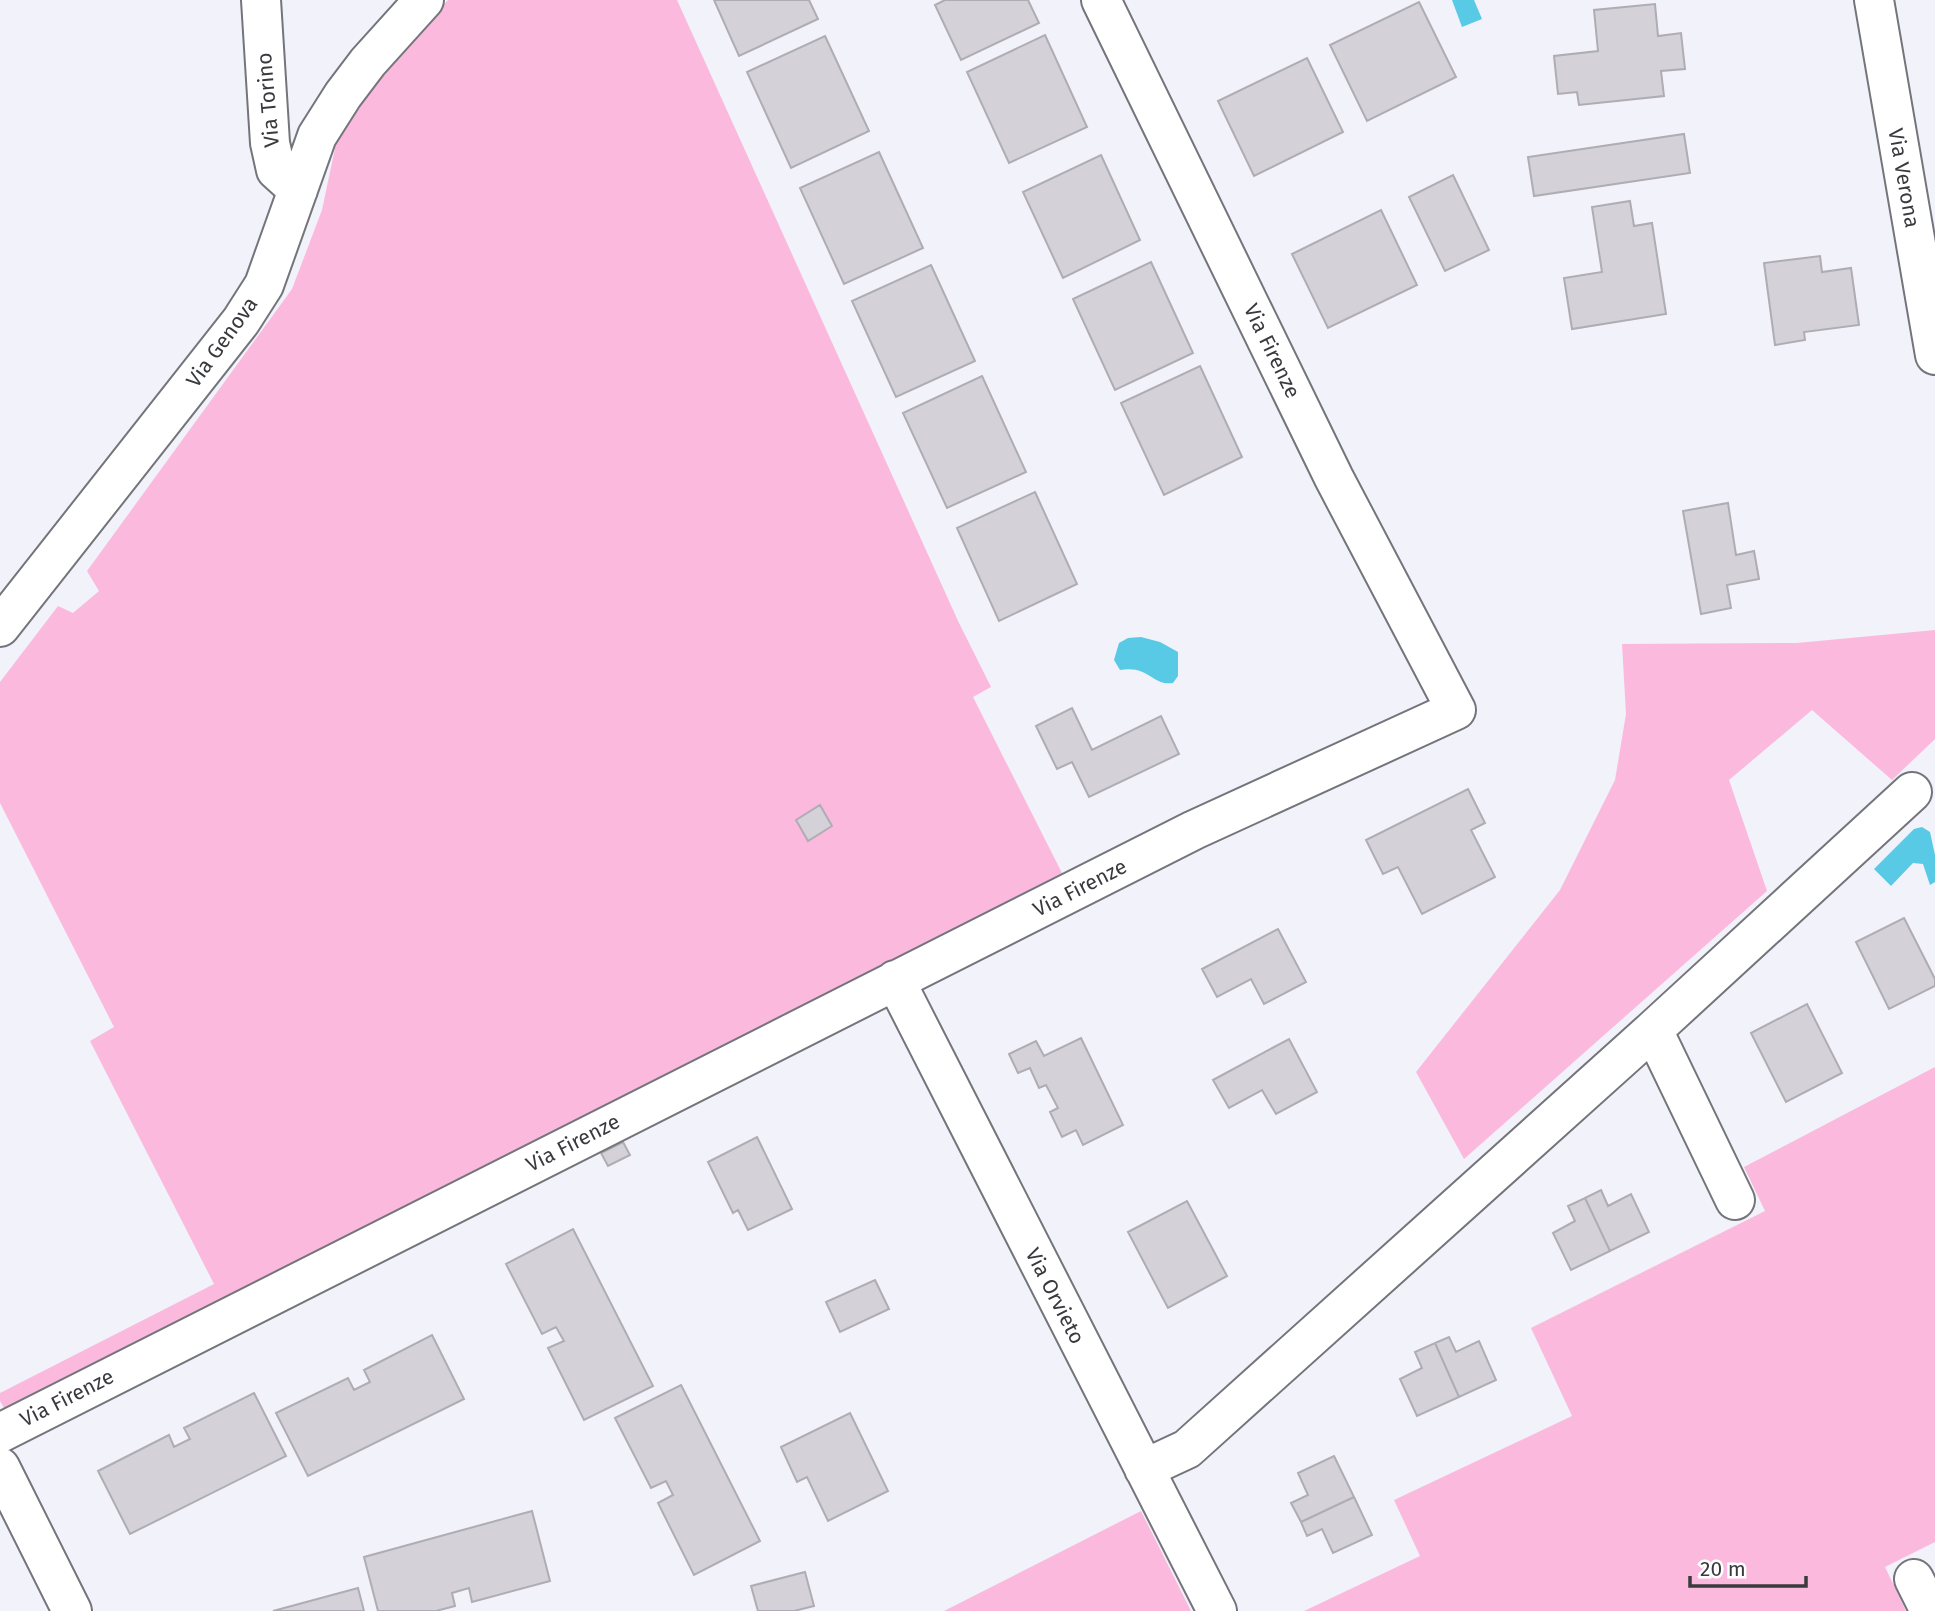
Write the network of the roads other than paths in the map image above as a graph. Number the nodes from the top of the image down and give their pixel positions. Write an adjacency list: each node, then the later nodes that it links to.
1 (261, 0): 5 (street, Via Torino)
2 (424, 0): 5 (street, Via Genova)
3 (1101, 0): 9 (street, Via Firenze)
4 (1874, 0): 6 (street, Via Verona)
5 (298, 190): 7 (street, Via Genova)
6 (1935, 355)
7 (0, 627)
8 (1912, 792): 10 (street)
9 (895, 980): 12 (street, Via Firenze); 14 (street, Via Orvieto)
10 (1653, 1030): 11 (street); 14 (street)
11 (1735, 1200)
12 (0, 1433)
13 (0, 1467): 15 (street)
14 (1143, 1469): 16 (street, Via Orvieto)
15 (72, 1611)
16 (1217, 1611)

